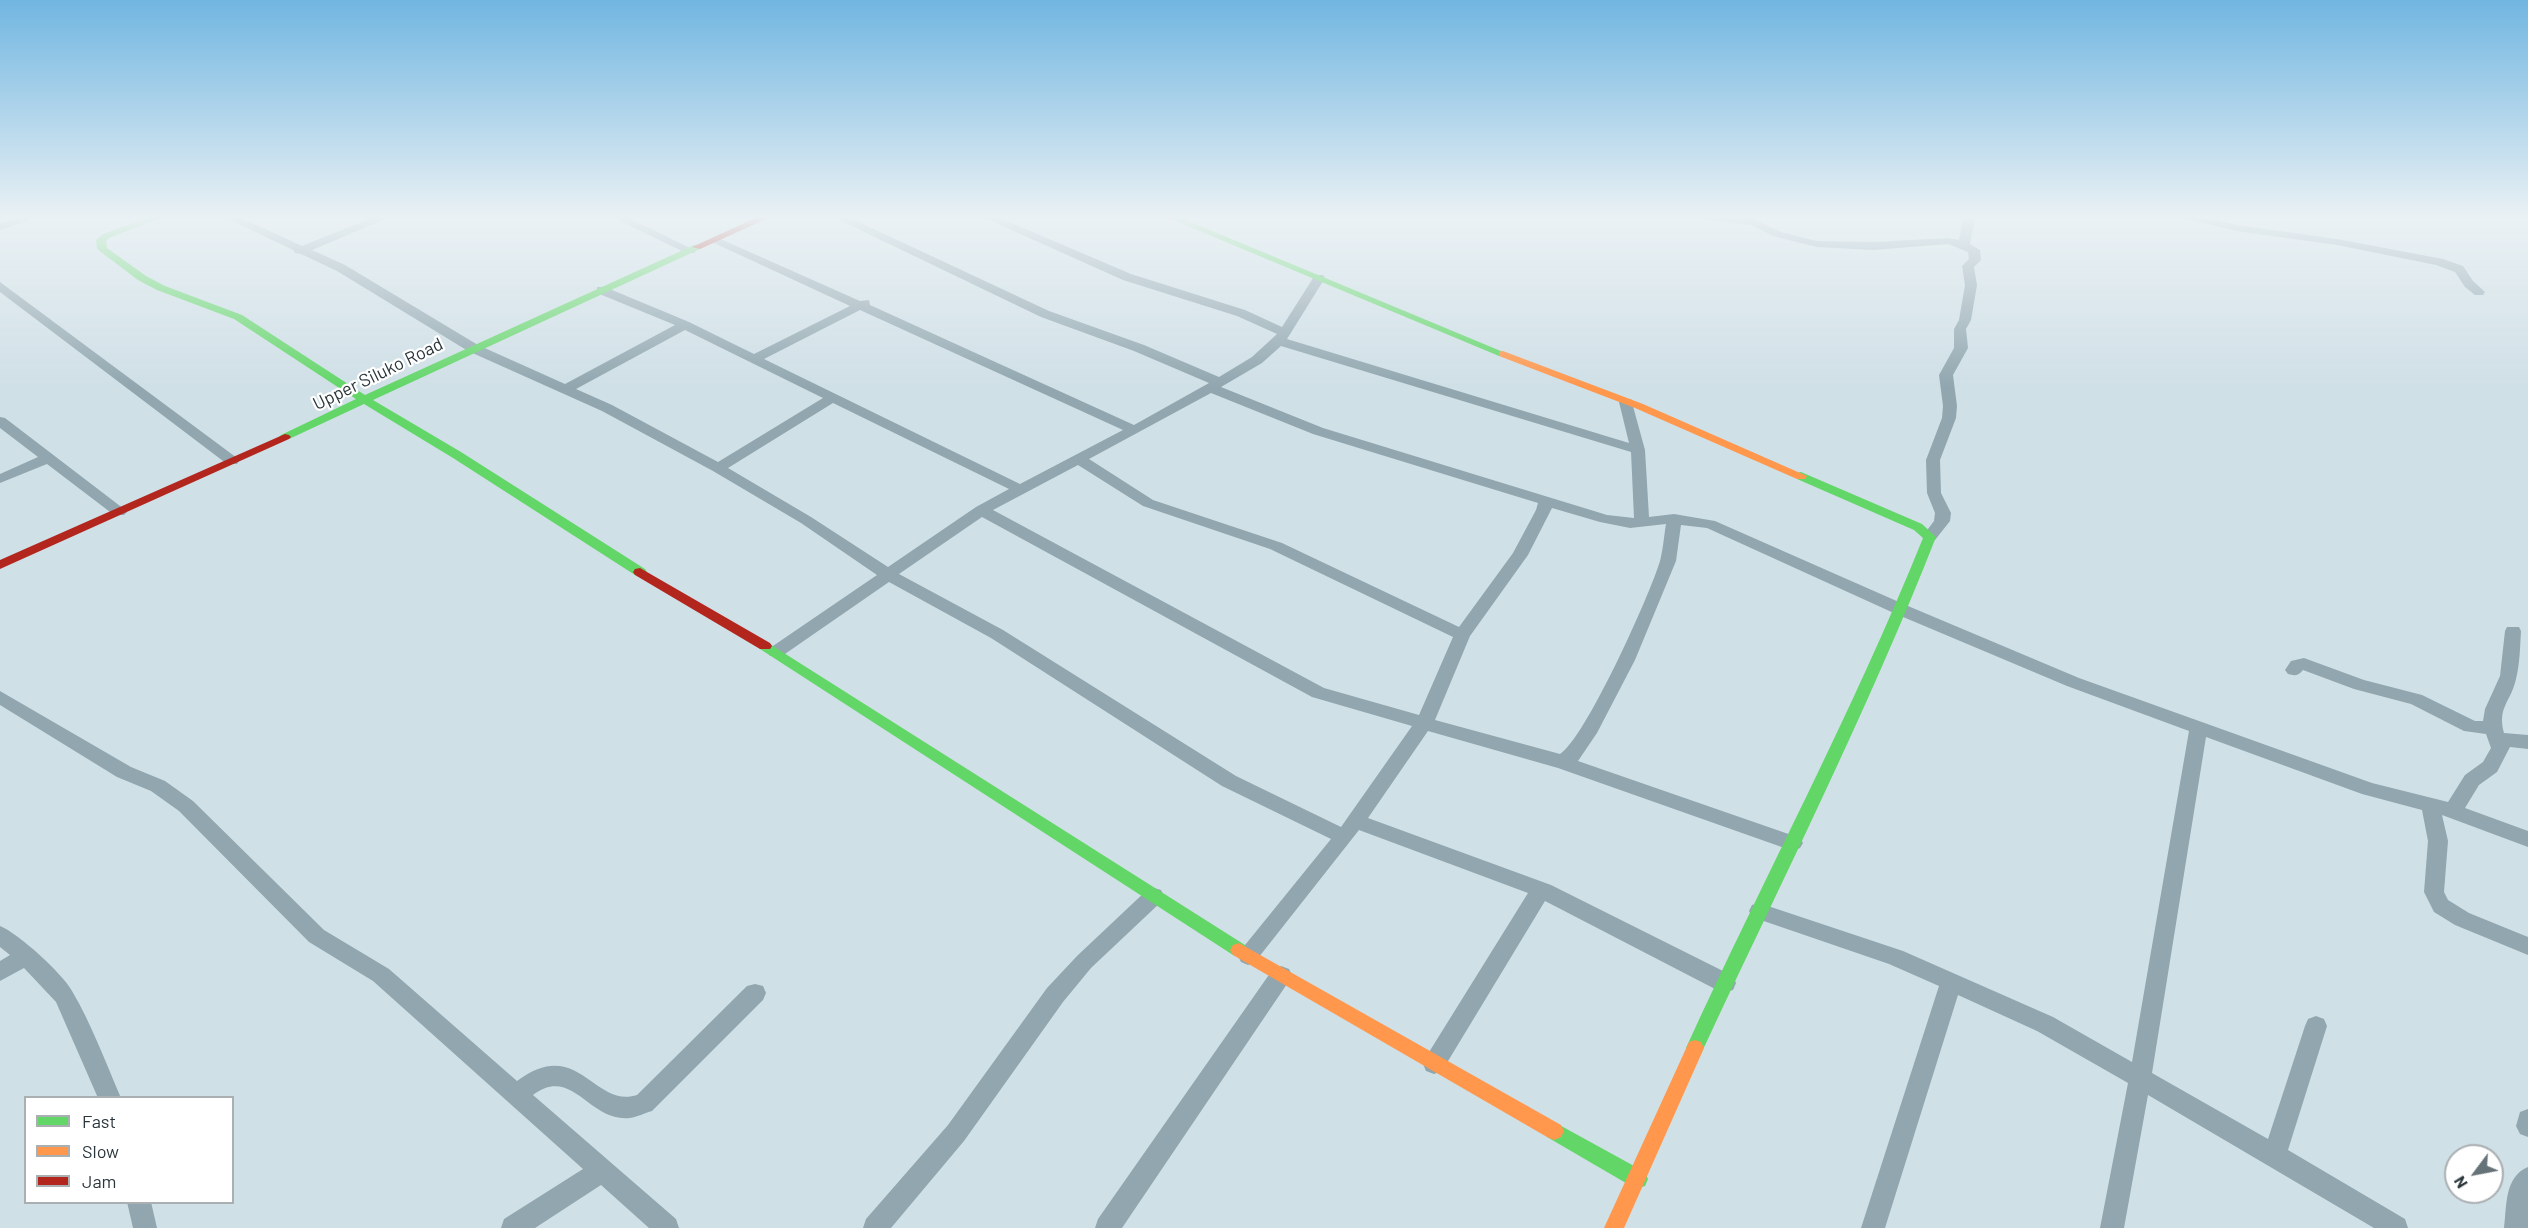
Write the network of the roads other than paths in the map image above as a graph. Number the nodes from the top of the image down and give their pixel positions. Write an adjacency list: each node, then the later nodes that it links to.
1 (134, 272): 23 (street)
2 (348, 272): 17 (street)
3 (642, 272): 12 (street, Upper Siluko Road)
4 (794, 272): 14 (street)
5 (957, 272): 20 (street)
6 (1116, 272): 16 (street)
7 (1303, 272): 10 (street)
8 (1969, 272): 39 (street)
9 (2461, 272): 13 (street)
10 (1319, 279): 16 (street); 24 (street)
11 (0, 286): 30 (street)
12 (602, 290): 15 (street); 17 (street, Upper Siluko Road)
13 (2479, 292)
14 (861, 304): 18 (street); 19 (street); 26 (street)
15 (685, 326): 18 (street); 21 (street)
16 (1282, 337): 20 (street); 27 (street)
17 (473, 348): 21 (street); 23 (street, Upper Siluko Road)
18 (753, 358): 22 (street)
19 (1013, 369)
20 (1216, 386): 26 (street); 34 (street)
21 (566, 389): 31 (street)
22 (833, 397): 31 (street); 33 (street)
23 (366, 401): 30 (street, Upper Siluko Road); 45 (street)
24 (1626, 402): 27 (street); 39 (street)
25 (0, 421): 28 (street)
26 (1134, 430): 29 (street)
27 (1638, 450): 38 (street)
28 (47, 458): 32 (street); 36 (street)
29 (1079, 459): 33 (street); 44 (street)
30 (232, 461): 36 (street, Upper Siluko Road)
31 (718, 468): 41 (street)
32 (0, 479)
33 (1022, 490): 35 (street)
34 (1546, 501): 38 (street); 44 (street)
35 (981, 510): 41 (street); 48 (street)
36 (119, 512): 40 (street, Upper Siluko Road)
37 (1674, 519): 38 (street); 42 (street); 53 (street)
38 (1642, 522)
39 (1930, 537): 42 (street)
40 (0, 565)
41 (886, 574): 45 (street); 56 (street)
42 (1902, 610): 50 (street); 58 (street)
43 (2513, 631): 49 (street)
44 (1462, 635): 48 (street)
45 (776, 652): 60 (street)
46 (2294, 670): 49 (street)
47 (0, 697): 74 (street)
48 (1425, 722): 53 (street); 56 (street)
49 (2492, 724): 52 (street)
50 (2199, 727): 54 (street); 73 (street)
51 (2528, 742): 52 (street)
52 (2500, 748): 55 (street)
53 (1562, 762): 58 (street)
54 (2430, 805): 55 (street); 63 (street)
55 (2453, 811): 57 (street)
56 (1349, 829): 59 (street); 65 (street)
57 (2528, 839)
58 (1793, 843): 61 (street)
59 (1544, 891): 69 (street); 72 (street)
60 (1154, 896): 65 (street); 87 (street)
61 (1759, 910): 68 (street); 69 (street)
62 (0, 935): 64 (street)
63 (2528, 946)
64 (26, 956): 66 (street); 75 (street)
65 (1248, 956): 67 (street)
66 (0, 972)
67 (1281, 975): 72 (street); 88 (street)
68 (1951, 982): 73 (street); 90 (street)
69 (1725, 983): 80 (street)
70 (755, 993): 74 (street)
71 (2316, 1026): 78 (street)
72 (1434, 1064): 80 (street)
73 (2140, 1079): 78 (street); 91 (street)
74 (517, 1094): 79 (street)
75 (109, 1096)
76 (2528, 1120): 77 (street)
77 (2528, 1126)
78 (2275, 1155): 83 (street)
79 (603, 1170): 85 (street); 86 (street)
80 (1638, 1179): 89 (street)
81 (2528, 1179): 92 (street)
82 (139, 1204): 84 (street)
83 (2386, 1225)
84 (145, 1228)
85 (513, 1228)
86 (667, 1228)
87 (875, 1228)
88 (1107, 1228)
89 (1614, 1228)
90 (1873, 1228)
91 (2112, 1228)
92 (2516, 1228)

